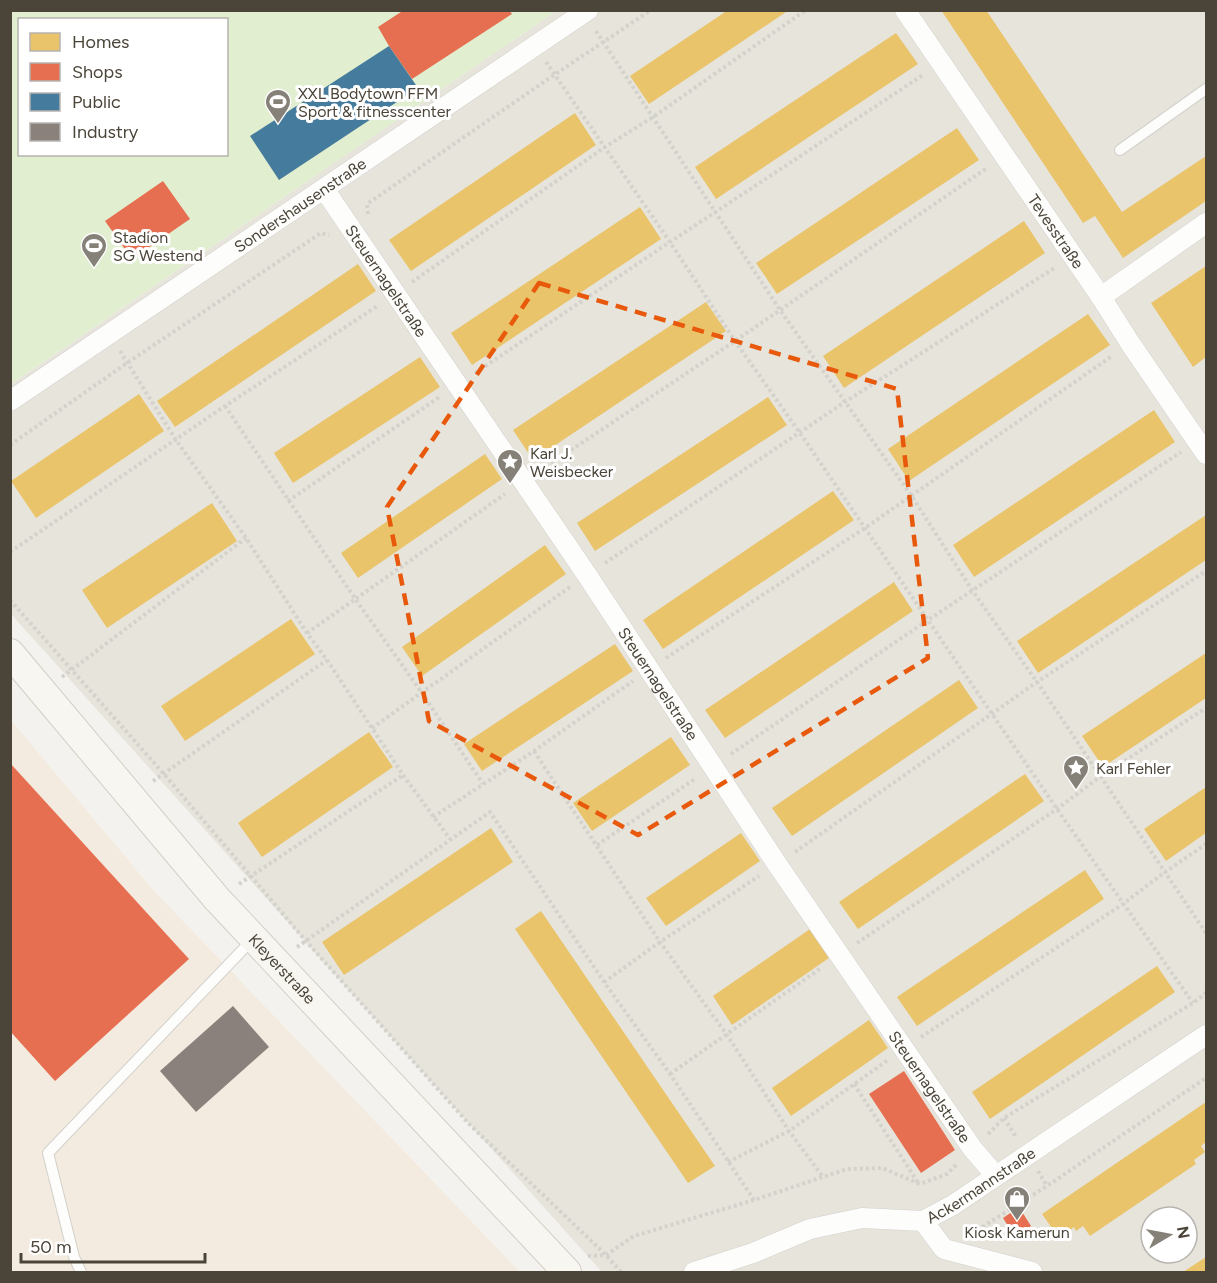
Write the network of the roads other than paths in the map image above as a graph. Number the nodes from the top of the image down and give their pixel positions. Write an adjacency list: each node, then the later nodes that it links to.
1 (905, 10): 7 (street, Tevesstraße)
2 (586, 12): 5 (street, Sondershausenstraße)
3 (1206, 89): 4 (lane)
4 (1120, 150)
5 (324, 189): 8 (street, Sondershausenstraße); 13 (street, Steuernagelstraße)
6 (1206, 223): 7 (street)
7 (1101, 297): 9 (street, Tevesstraße)
8 (10, 401)
9 (1202, 448)
10 (10, 653): 11 (street, Kleyerstraße)
11 (254, 939): 15 (street, Kleyerstraße); 16 (lane)
12 (1206, 1035): 13 (street, Ackermannstraße)
13 (996, 1176): 14 (street, Ackermannstraße)
14 (922, 1221): 17 (street, Ackermannstraße); 18 (street)
15 (560, 1265)
16 (81, 1272)
17 (694, 1272)
18 (1032, 1272)

